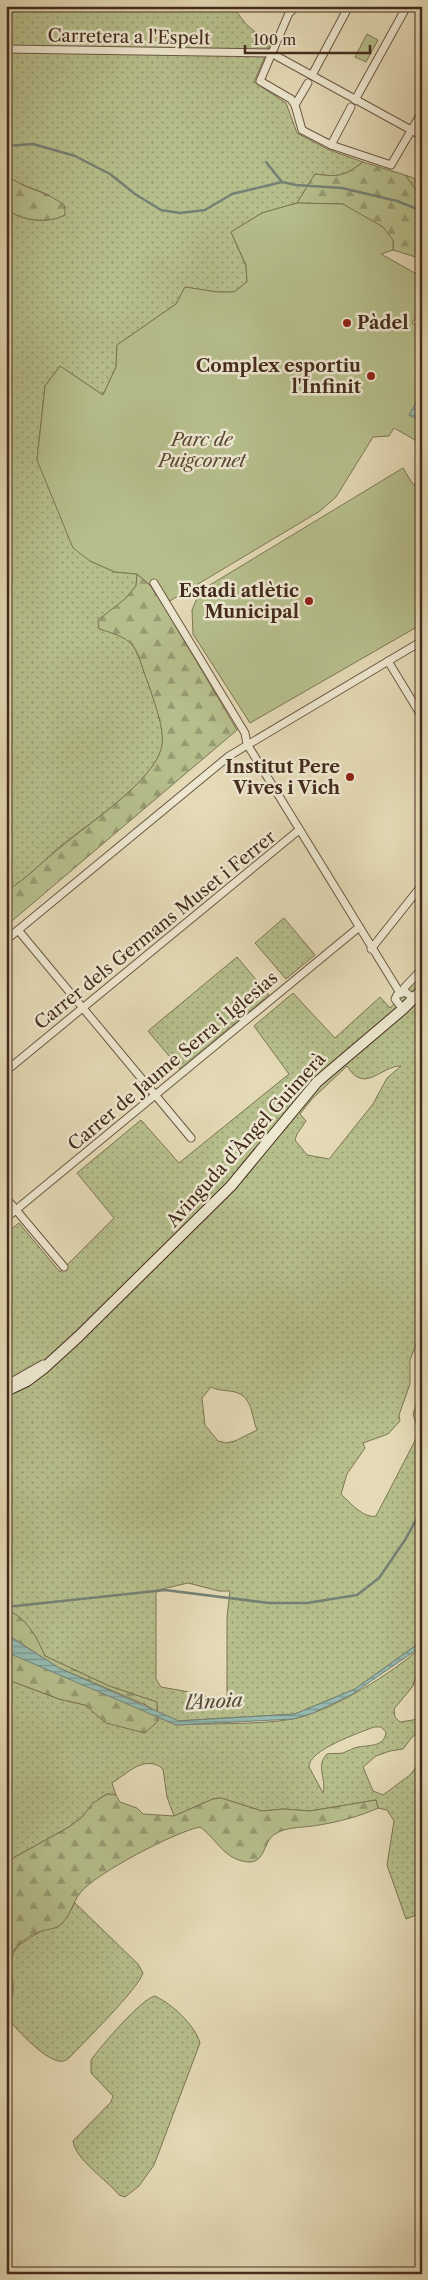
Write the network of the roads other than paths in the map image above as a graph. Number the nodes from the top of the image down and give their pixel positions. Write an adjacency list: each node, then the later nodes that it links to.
1 (296, 6): 5 (street)
2 (349, 6): 6 (street)
3 (406, 6): 8 (street)
4 (6, 49): 5 (street, Carretera a l'Espelt)
5 (271, 53): 6 (street); 9 (street)
6 (312, 75): 8 (street)
7 (308, 83): 9 (street)
8 (353, 103): 11 (street); 13 (street)
9 (295, 105): 13 (street)
10 (422, 112): 11 (street)
11 (411, 130): 12 (street); 13 (street)
12 (422, 136)
13 (331, 145)
14 (154, 583): 18 (street)
15 (422, 641): 16 (street)
16 (388, 661): 17 (street); 18 (street)
17 (422, 717)
18 (247, 744): 19 (street); 22 (street)
19 (299, 830): 21 (street); 28 (street, Carrer dels Germans Muset i Ferrer)
20 (422, 885): 24 (street)
21 (358, 928): 24 (street); 31 (street, Carrer de Jaume Serra i Iglesias)
22 (18, 930): 23 (street); 28 (street)
23 (6, 940)
24 (371, 948): 26 (street)
25 (422, 969): 26 (street)
26 (402, 992): 27 (street); 29 (street)
27 (418, 994): 29 (street, Avinguda d'Àngel Guimerà)
28 (83, 1008): 30 (street, Carrer dels Germans Muset i Ferrer); 31 (street)
29 (403, 1009): 37 (street, Avinguda d'Àngel Guimerà)
30 (6, 1071)
31 (156, 1096): 32 (street); 34 (street, Carrer de Jaume Serra i Iglesias)
32 (191, 1138)
33 (6, 1198): 34 (street)
34 (16, 1210): 35 (street, Carrer de Jaume Serra i Iglesias); 36 (street)
35 (6, 1218)
36 (64, 1267)
37 (58, 1356): 38 (street); 39 (street, Avinguda d'Àngel Guimerà)
38 (6, 1385)
39 (6, 1391)

